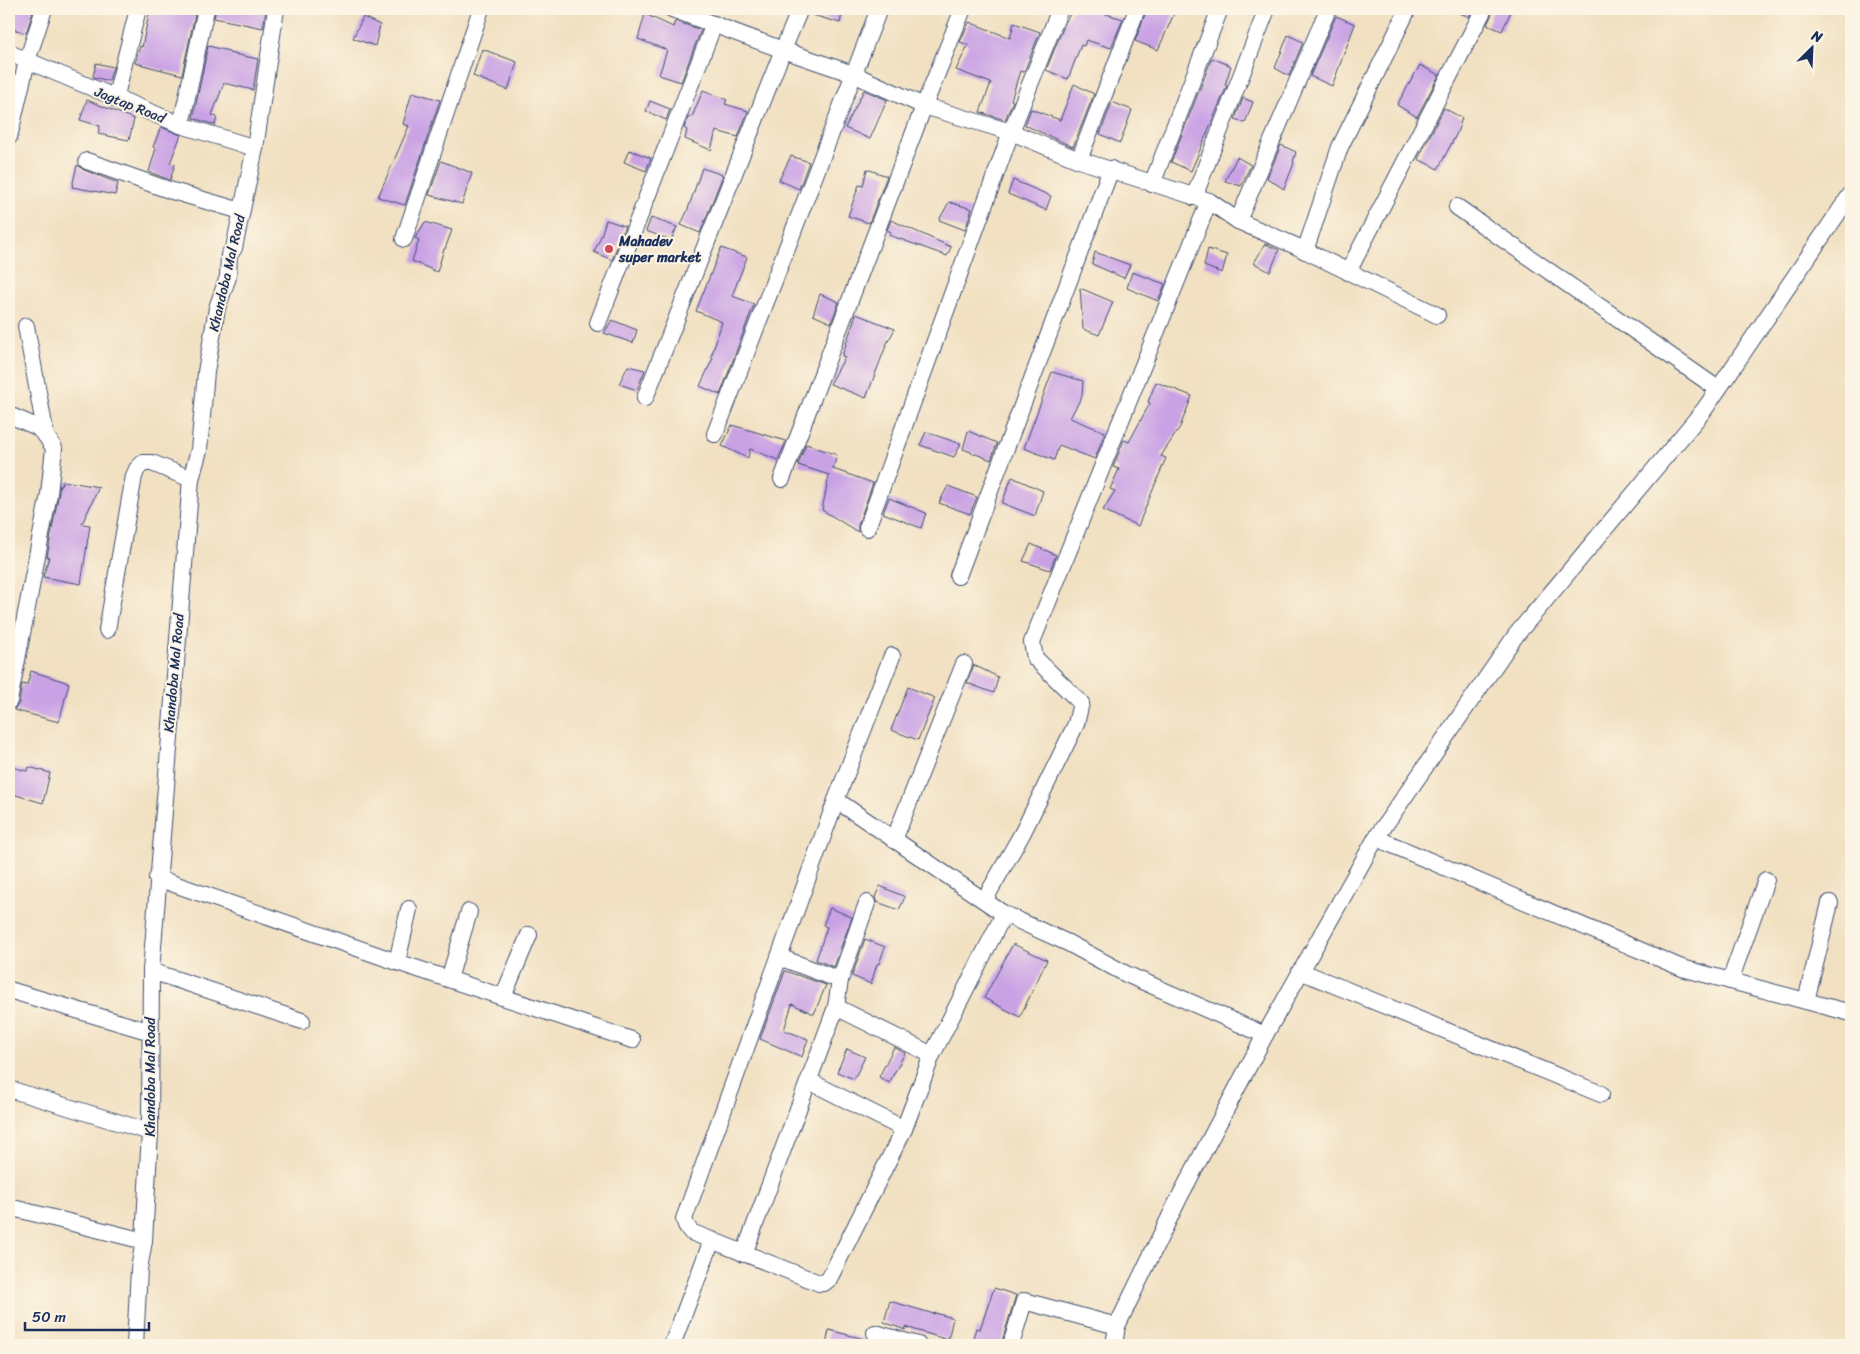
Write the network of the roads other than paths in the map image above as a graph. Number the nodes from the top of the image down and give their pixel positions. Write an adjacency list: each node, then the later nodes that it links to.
1 (44, 9): 20 (street)
2 (138, 9): 22 (street)
3 (206, 9): 24 (street)
4 (276, 9): 27 (street, Khandoba Mal Road)
5 (481, 9): 37 (street)
6 (672, 9): 17 (street)
7 (800, 9): 18 (street)
8 (879, 9): 21 (street)
9 (963, 9): 23 (street)
10 (1060, 9): 25 (street)
11 (1137, 9): 29 (street)
12 (1220, 9): 31 (street)
13 (1267, 9): 33 (street)
14 (1328, 9): 36 (street)
15 (1408, 9): 38 (street)
16 (1484, 9): 39 (street)
17 (714, 24): 18 (street); 41 (street)
18 (782, 50): 21 (street); 44 (street)
19 (9, 53): 20 (street, Jagtap Road)
20 (27, 62): 22 (street, Jagtap Road); 26 (street)
21 (853, 74): 23 (street); 46 (street)
22 (115, 99): 24 (street, Jagtap Road)
23 (924, 106): 25 (street); 49 (street)
24 (181, 125): 27 (street, Jagtap Road)
25 (1012, 132): 29 (street); 50 (street)
26 (9, 137)
27 (255, 148): 35 (street, Khandoba Mal Road)
28 (87, 160): 35 (street)
29 (1079, 160): 30 (street)
30 (1111, 169): 31 (street); 51 (street)
31 (1152, 184): 33 (street)
32 (1851, 194): 43 (street)
33 (1202, 199): 36 (street); 61 (street)
34 (1457, 207): 43 (street)
35 (241, 211): 48 (street, Khandoba Mal Road)
36 (1238, 221): 38 (street)
37 (404, 239)
38 (1305, 251): 39 (street)
39 (1348, 272): 40 (street)
40 (1437, 315)
41 (598, 323)
42 (26, 326): 47 (street)
43 (1718, 388): 57 (street)
44 (646, 398)
45 (9, 415): 47 (street)
46 (715, 434)
47 (46, 436): 55 (street)
48 (190, 479): 52 (street); 59 (street, Khandoba Mal Road)
49 (782, 479)
50 (867, 528)
51 (958, 576)
52 (107, 630)
53 (892, 656): 56 (street)
54 (964, 664): 58 (street)
55 (9, 701)
56 (836, 800): 58 (street); 68 (street)
57 (1376, 838): 71 (street); 74 (street)
58 (894, 840): 61 (street)
59 (157, 878): 69 (street); 70 (street, Khandoba Mal Road)
60 (1766, 880): 74 (street)
61 (985, 899): 66 (street)
62 (867, 903): 73 (street)
63 (1830, 903): 77 (street)
64 (409, 909): 69 (street)
65 (469, 912): 72 (street)
66 (1004, 914): 82 (street); 84 (street)
67 (529, 936): 76 (street)
68 (779, 957): 73 (street); 91 (street)
69 (397, 962): 72 (street)
70 (150, 971): 80 (street); 81 (street, Khandoba Mal Road)
71 (1300, 971): 82 (street); 87 (street)
72 (450, 980): 76 (street)
73 (840, 980): 78 (street)
74 (1730, 981): 77 (street)
75 (9, 990): 81 (street)
76 (503, 997): 83 (street)
77 (1806, 1001): 79 (street)
78 (836, 1007): 84 (street); 85 (street)
79 (1851, 1014)
80 (302, 1021)
81 (151, 1032): 89 (street, Khandoba Mal Road)
82 (1264, 1036): 94 (street)
83 (632, 1040)
84 (932, 1055): 88 (street)
85 (809, 1081): 88 (street); 93 (street)
86 (9, 1089): 89 (street)
87 (1601, 1094)
88 (904, 1129): 93 (street)
89 (150, 1132): 92 (street, Khandoba Mal Road)
90 (9, 1207): 92 (street)
91 (712, 1240): 93 (street); 97 (street)
92 (144, 1241): 96 (street, Khandoba Mal Road)
93 (744, 1254)
94 (1117, 1326): 99 (street); 100 (street)
95 (874, 1333): 98 (street)
96 (135, 1345)
97 (672, 1345)
98 (918, 1345)
99 (1011, 1345)
100 (1114, 1345)

